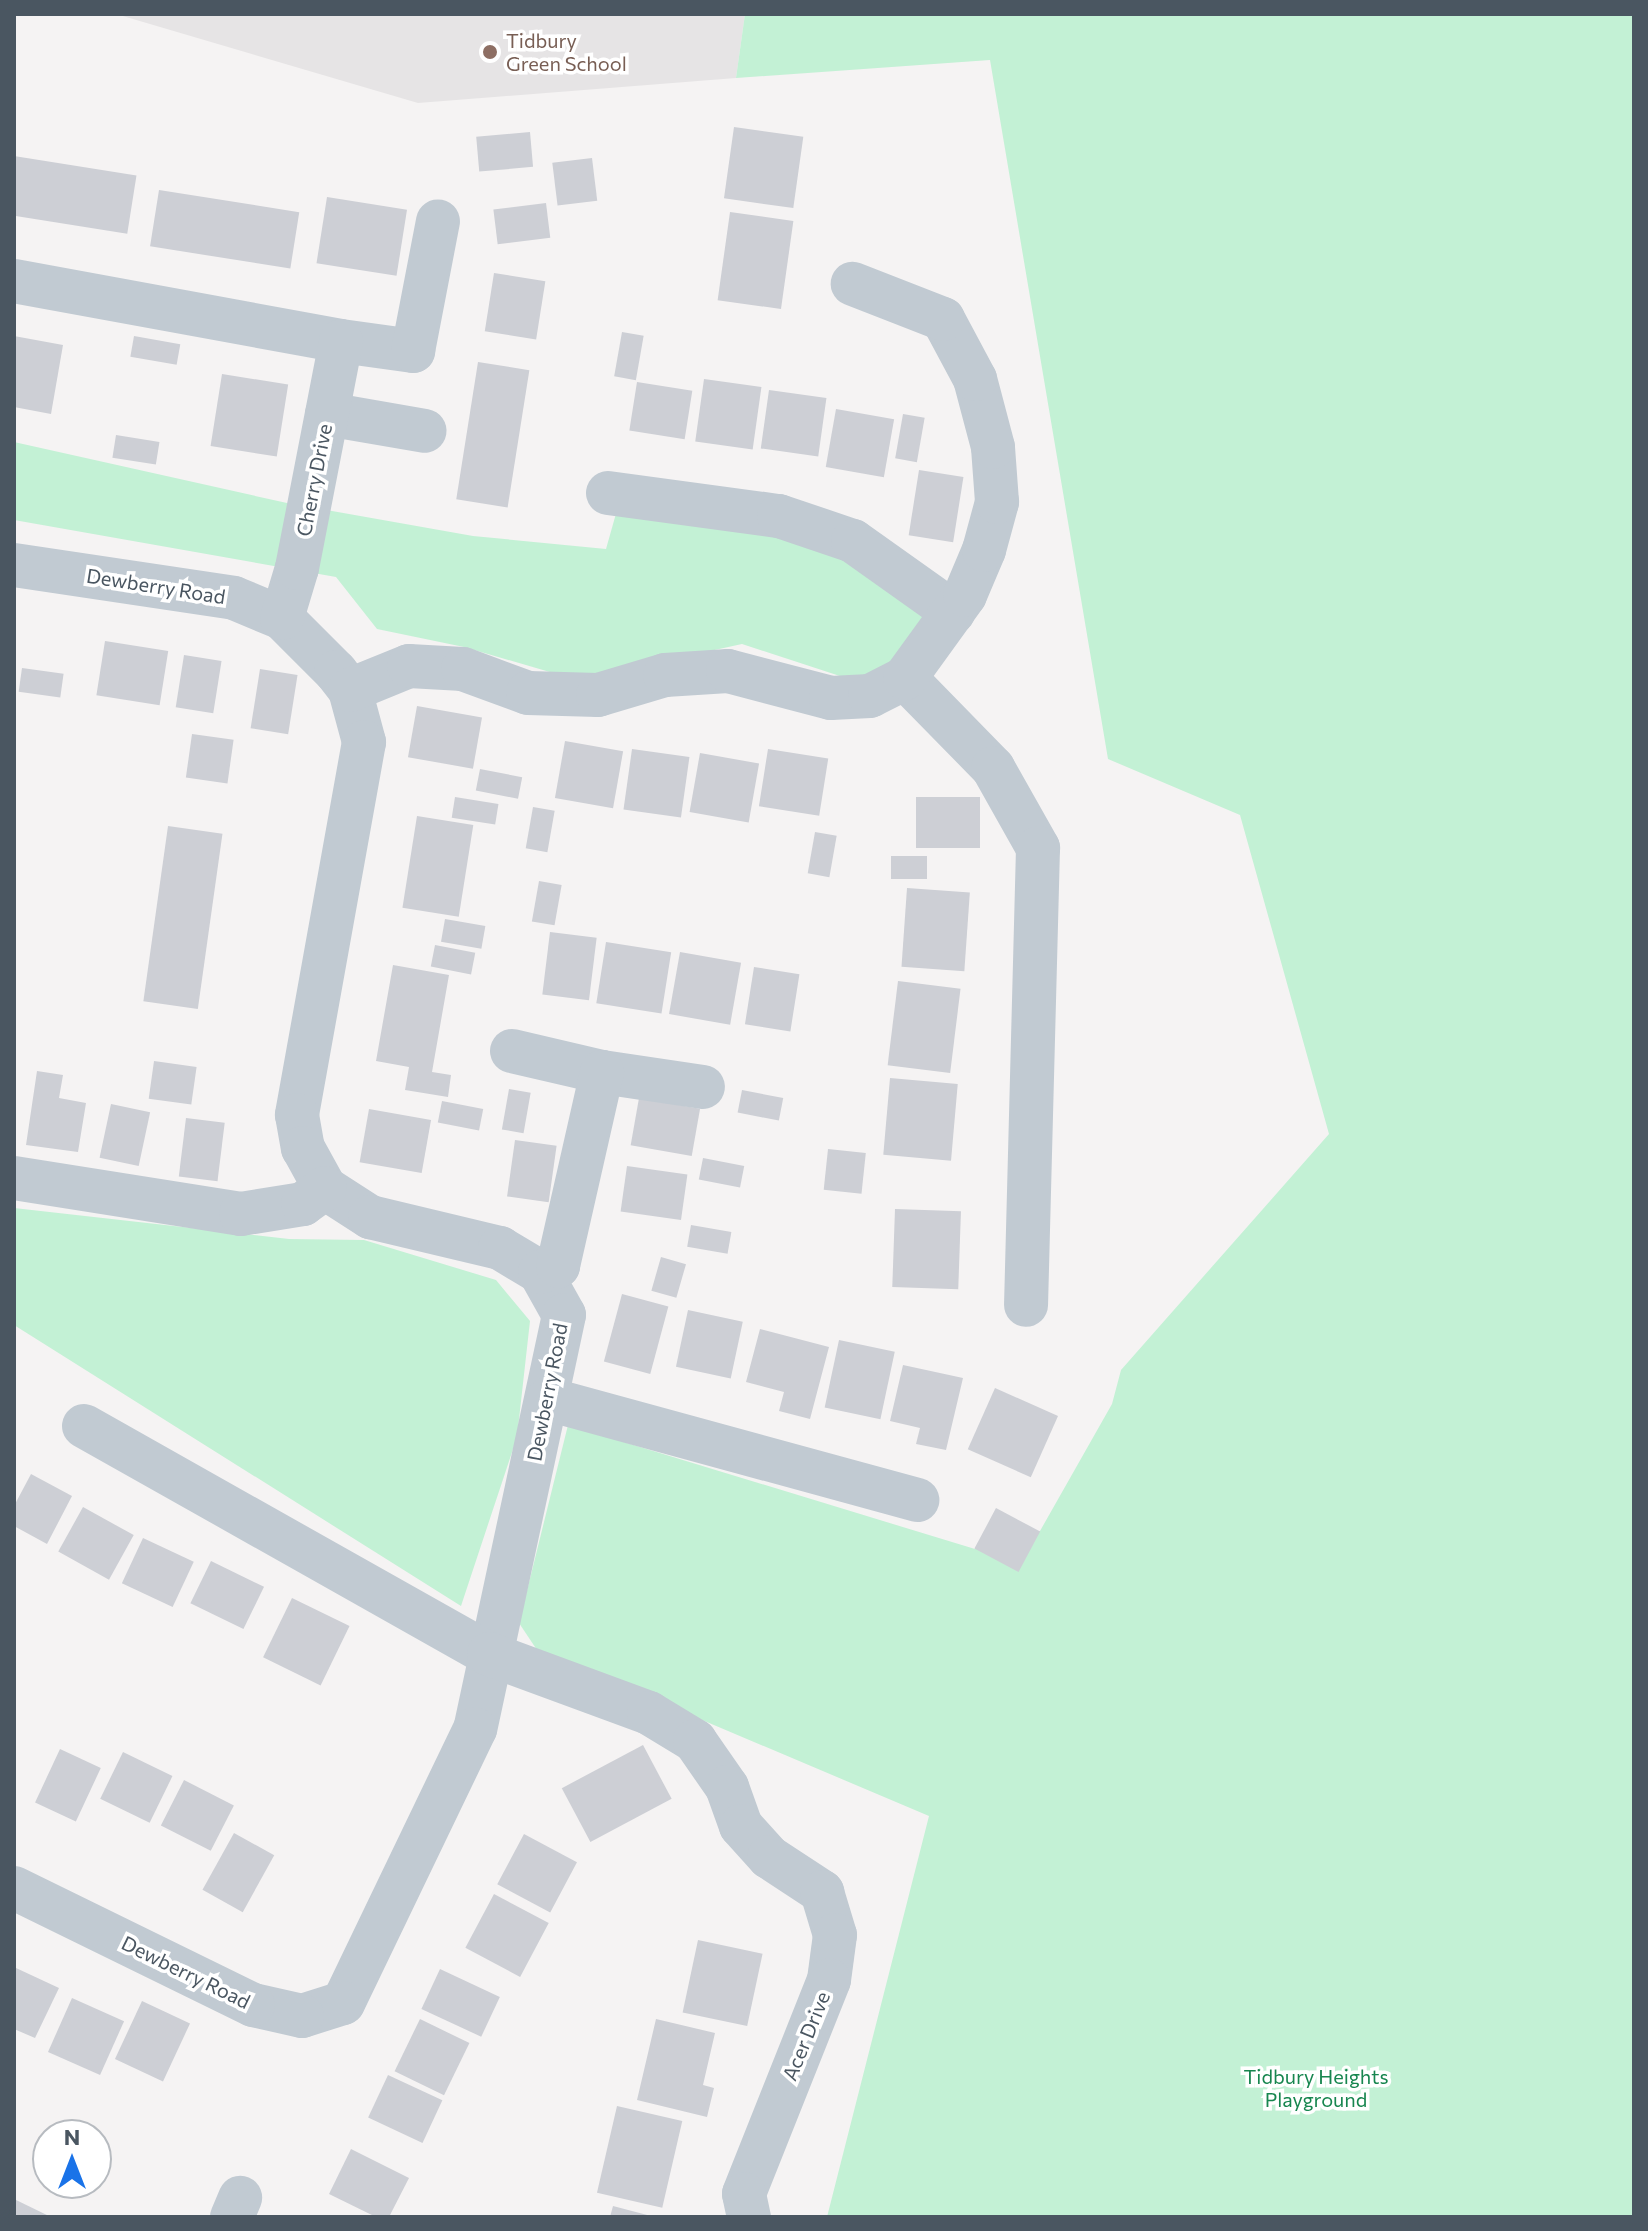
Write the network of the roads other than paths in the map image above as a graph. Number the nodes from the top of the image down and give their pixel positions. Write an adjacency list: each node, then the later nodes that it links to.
1 (438, 221): 4 (street)
2 (14, 281): 4 (street)
3 (853, 284): 9 (street)
4 (341, 341): 5 (street, Cherry Drive)
5 (327, 414): 6 (street); 10 (street, Cherry Drive)
6 (425, 431)
7 (608, 493): 9 (street)
8 (14, 565): 10 (street, Dewberry Road)
9 (959, 604): 11 (street)
10 (282, 618): 12 (street, Dewberry Road)
11 (905, 678): 12 (street); 19 (street)
12 (350, 690): 17 (street, Dewberry Road)
13 (512, 1051): 14 (street)
14 (602, 1072): 15 (street); 18 (street)
15 (703, 1087)
16 (14, 1178): 17 (street)
17 (325, 1188): 18 (street, Dewberry Road)
18 (540, 1272): 20 (street, Dewberry Road)
19 (1026, 1305)
20 (548, 1399): 22 (street); 23 (street, Dewberry Road)
21 (84, 1426): 23 (street, Acer Drive)
22 (917, 1500)
23 (489, 1654): 24 (street, Dewberry Road); 25 (street, Acer Drive)
24 (14, 1888)
25 (749, 2217)

